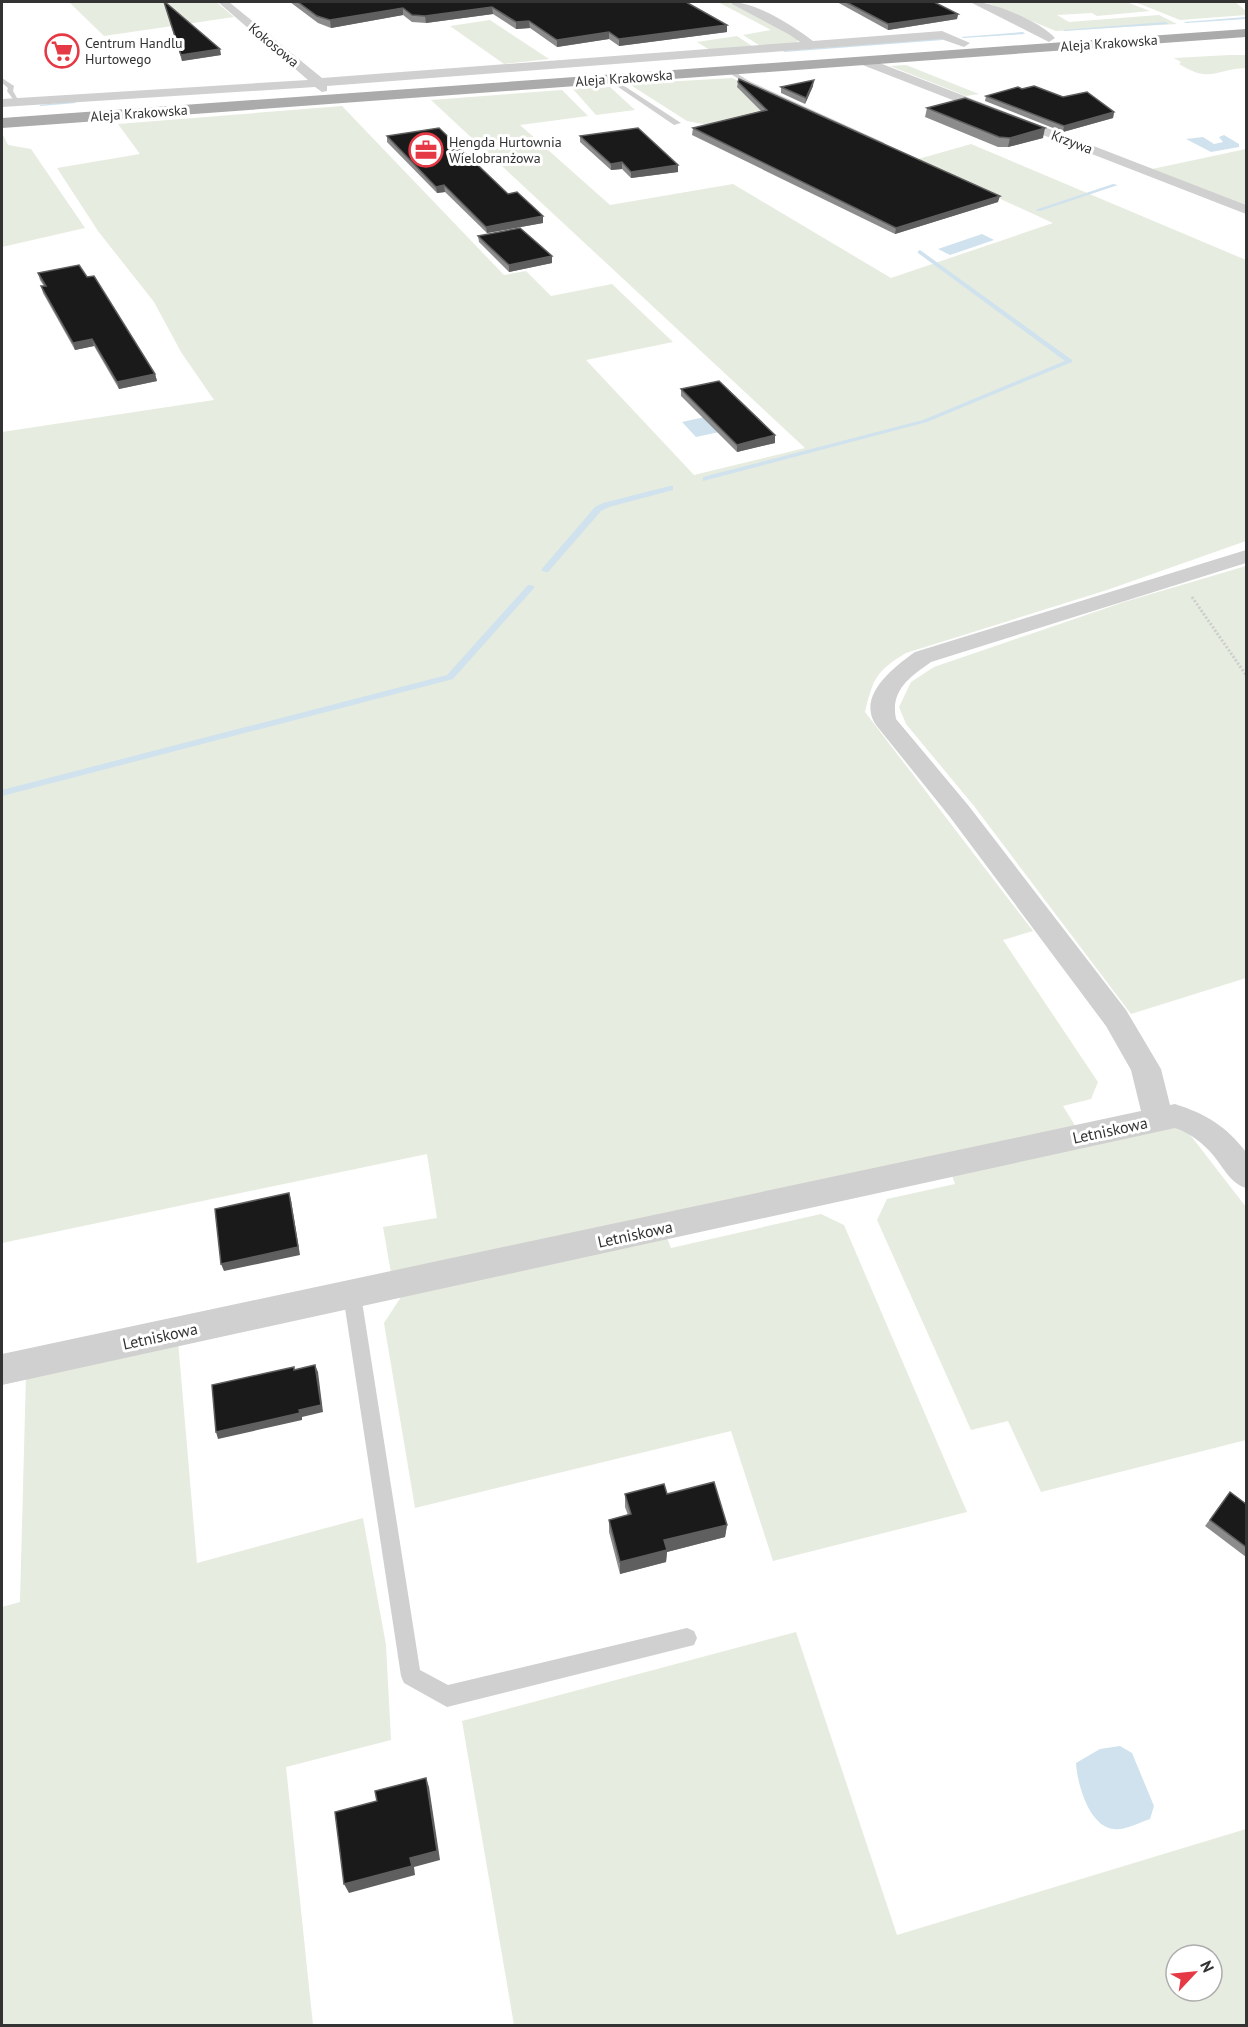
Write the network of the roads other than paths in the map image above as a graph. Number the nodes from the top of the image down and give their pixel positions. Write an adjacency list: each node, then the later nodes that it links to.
1 (223, 2): 14 (street, Kokosowa)
2 (736, 2): 8 (street)
3 (976, 2): 6 (street)
4 (1246, 23): 6 (main road, Aleja Krakowska)
5 (1246, 33): 9 (main road, Aleja Krakowska)
6 (1049, 38): 7 (main road, Aleja Krakowska)
7 (964, 44): 8 (street); 10 (main road, Aleja Krakowska)
8 (812, 46): 10 (street)
9 (864, 60): 11 (main road, Aleja Krakowska); 23 (street, Krzywa)
10 (553, 69): 14 (main road, Aleja Krakowska)
11 (728, 70): 12 (main road, Aleja Krakowska); 22 (lane)
12 (610, 79): 20 (main road, Aleja Krakowska); 21 (lane)
13 (2, 80): 17 (lane)
14 (320, 85): 16 (main road, Aleja Krakowska)
15 (2, 89): 17 (lane)
16 (190, 96): 17 (street); 19 (main road, Aleja Krakowska)
17 (14, 97): 18 (street)
18 (2, 103)
19 (2, 113)
20 (2, 123)
21 (677, 123)
22 (881, 143)
23 (1246, 210)
24 (1246, 556): 25 (street)
25 (1158, 1120): 26 (street, Letniskowa); 27 (street, Letniskowa)
26 (1246, 1175)
27 (352, 1295): 28 (street, Letniskowa); 29 (lane)
28 (2, 1370)
29 (687, 1638)

